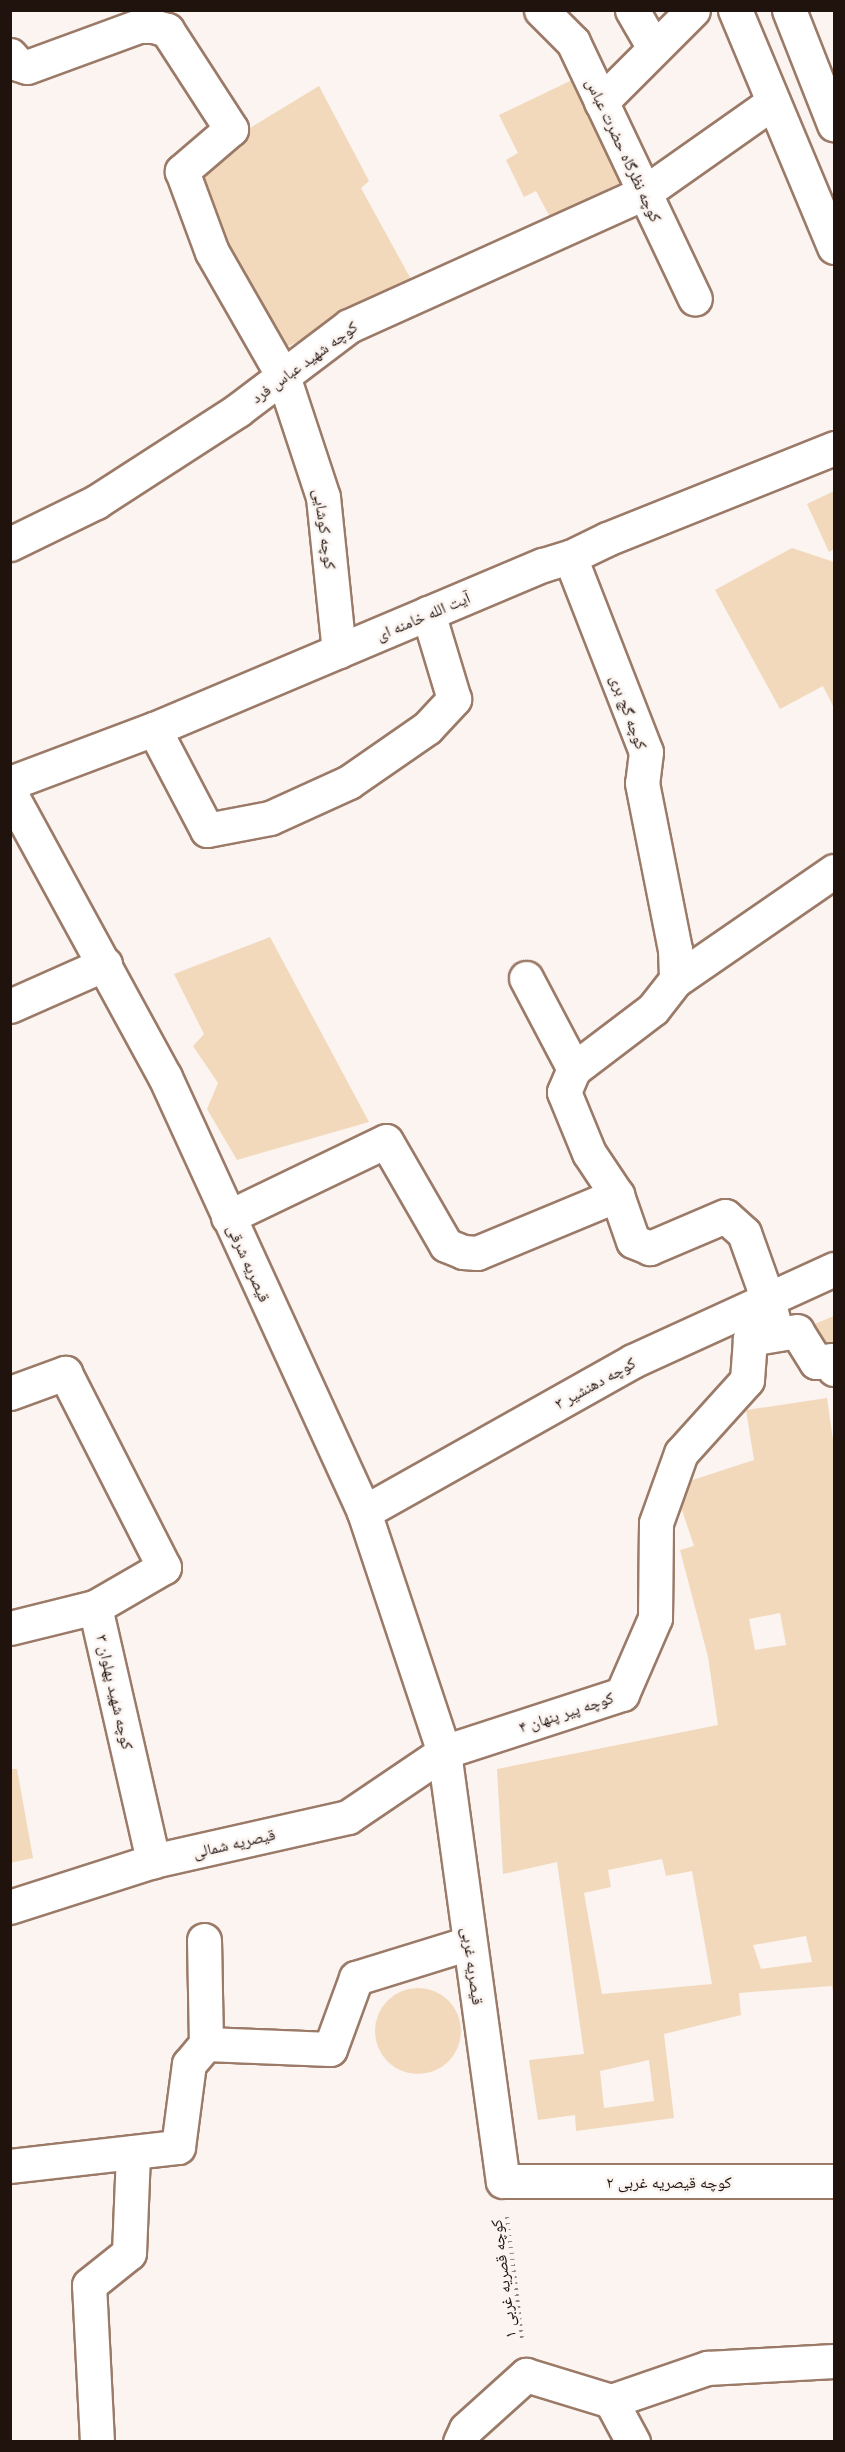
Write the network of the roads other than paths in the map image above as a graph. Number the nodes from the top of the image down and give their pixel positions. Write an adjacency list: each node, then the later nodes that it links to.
1 (541, 10): 8 (street, کوچه نظرگاه حضرت عباس)
2 (632, 10): 6 (street)
3 (693, 10): 6 (street)
4 (735, 10): 9 (street)
5 (789, 10): 10 (street)
6 (654, 48): 8 (street)
7 (10, 55): 14 (street, کوچه کوشایی)
8 (601, 102): 11 (street, کوچه نظرگاه حضرت عباس)
9 (773, 102): 11 (street, کوچه شهید عباس فرد); 12 (street)
10 (834, 124)
11 (644, 193): 13 (street, کوچه نظرگاه حضرت عباس); 14 (street, کوچه شهید عباس فرد)
12 (834, 247)
13 (695, 299)
14 (283, 376): 16 (street, کوچه شهید عباس فرد); 19 (street, کوچه کوشایی)
15 (834, 448): 17 (street, آیت الله خامنه ای)
16 (10, 544)
17 (570, 557): 18 (street, آیت الله خامنه ای); 26 (street, کوچه گچ بری)
18 (428, 614): 19 (street, آیت الله خامنه ای); 20 (street)
19 (339, 651): 20 (street, آیت الله خامنه ای)
20 (154, 729): 21 (street, آیت الله خامنه ای)
21 (10, 783)
22 (10, 793): 24 (street, قیصریه شرقی)
23 (834, 871): 26 (street)
24 (105, 964): 27 (street); 30 (street, قیصریه شرقی)
25 (526, 978): 28 (street)
26 (676, 980): 28 (street)
27 (10, 1006)
28 (574, 1069): 29 (street)
29 (617, 1195): 30 (street); 32 (street)
30 (228, 1217): 36 (street, قیصریه شرقی)
31 (834, 1269): 32 (street, کوچه دهنشیر ۳)
32 (768, 1300): 33 (street); 36 (street, کوچه دهنشیر ۳)
33 (777, 1334): 34 (street, کوچه پیر پنهان ۴); 39 (street, کوچه پیر پنهان ۴)
34 (834, 1369)
35 (10, 1393): 37 (street)
36 (364, 1512): 39 (street, قیصریه شرقی)
37 (95, 1607): 38 (street); 40 (street, کوچه شهید پهلوان ۳)
38 (10, 1628)
39 (444, 1752): 40 (street, قیصریه شمالی); 43 (street, قیصریه غربی)
40 (153, 1861): 41 (street, قیصریه شمالی)
41 (10, 1907)
42 (204, 1941): 44 (street)
43 (470, 1943): 44 (street); 47 (street, قیصریه غربی)
44 (206, 2044): 45 (street)
45 (133, 2152): 46 (street); 51 (street)
46 (10, 2166)
47 (503, 2181): 48 (street, کوچه قیصریه غربی ۲)
48 (834, 2181)
49 (834, 2361): 50 (street)
50 (611, 2401): 52 (street); 53 (street)
51 (97, 2442)
52 (460, 2442)
53 (633, 2442)

